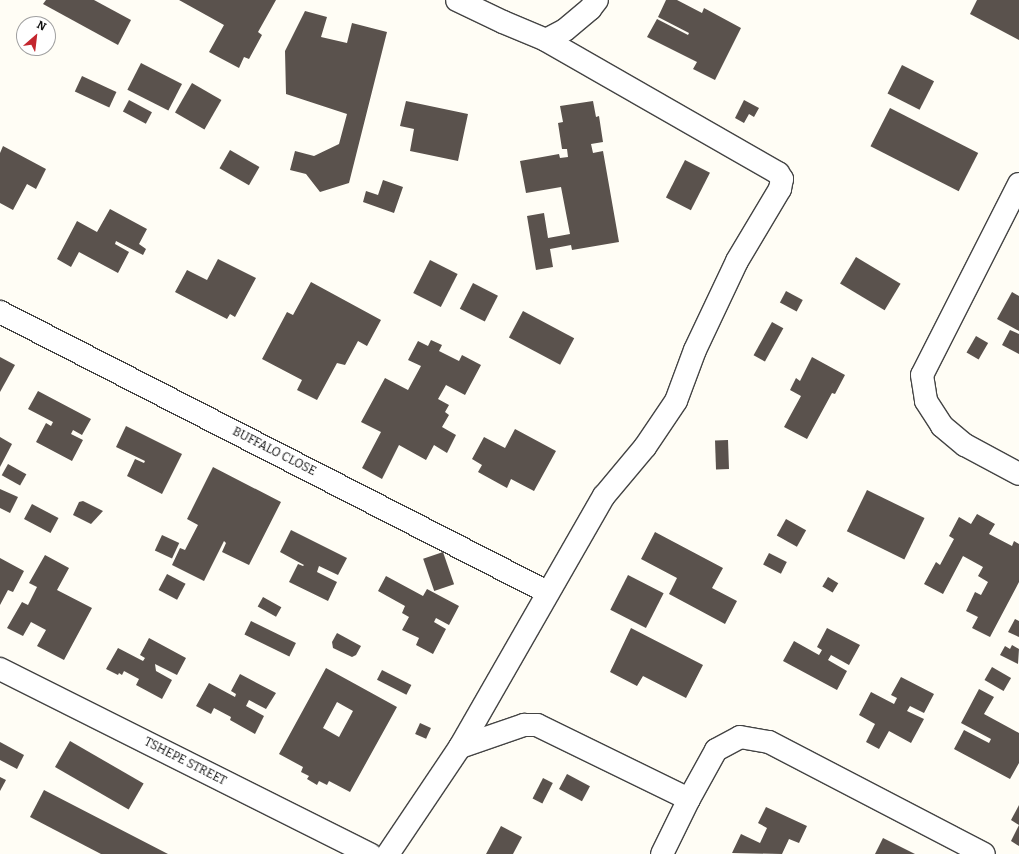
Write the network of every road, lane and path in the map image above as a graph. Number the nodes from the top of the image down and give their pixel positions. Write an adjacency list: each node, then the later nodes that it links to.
1 (457, 0): 3 (street)
2 (597, 0): 3 (street)
3 (546, 40): 7 (street)
4 (1019, 184): 6 (street)
5 (0, 312): 7 (street, BUFFALO CLOSE)
6 (1019, 474)
7 (547, 592): 9 (street)
8 (0, 669): 11 (street, TSHEPE STREET)
9 (460, 746): 10 (street); 12 (street)
10 (689, 799): 13 (street); 14 (street)
11 (370, 854)
12 (388, 854)
13 (662, 854)
14 (984, 854)

